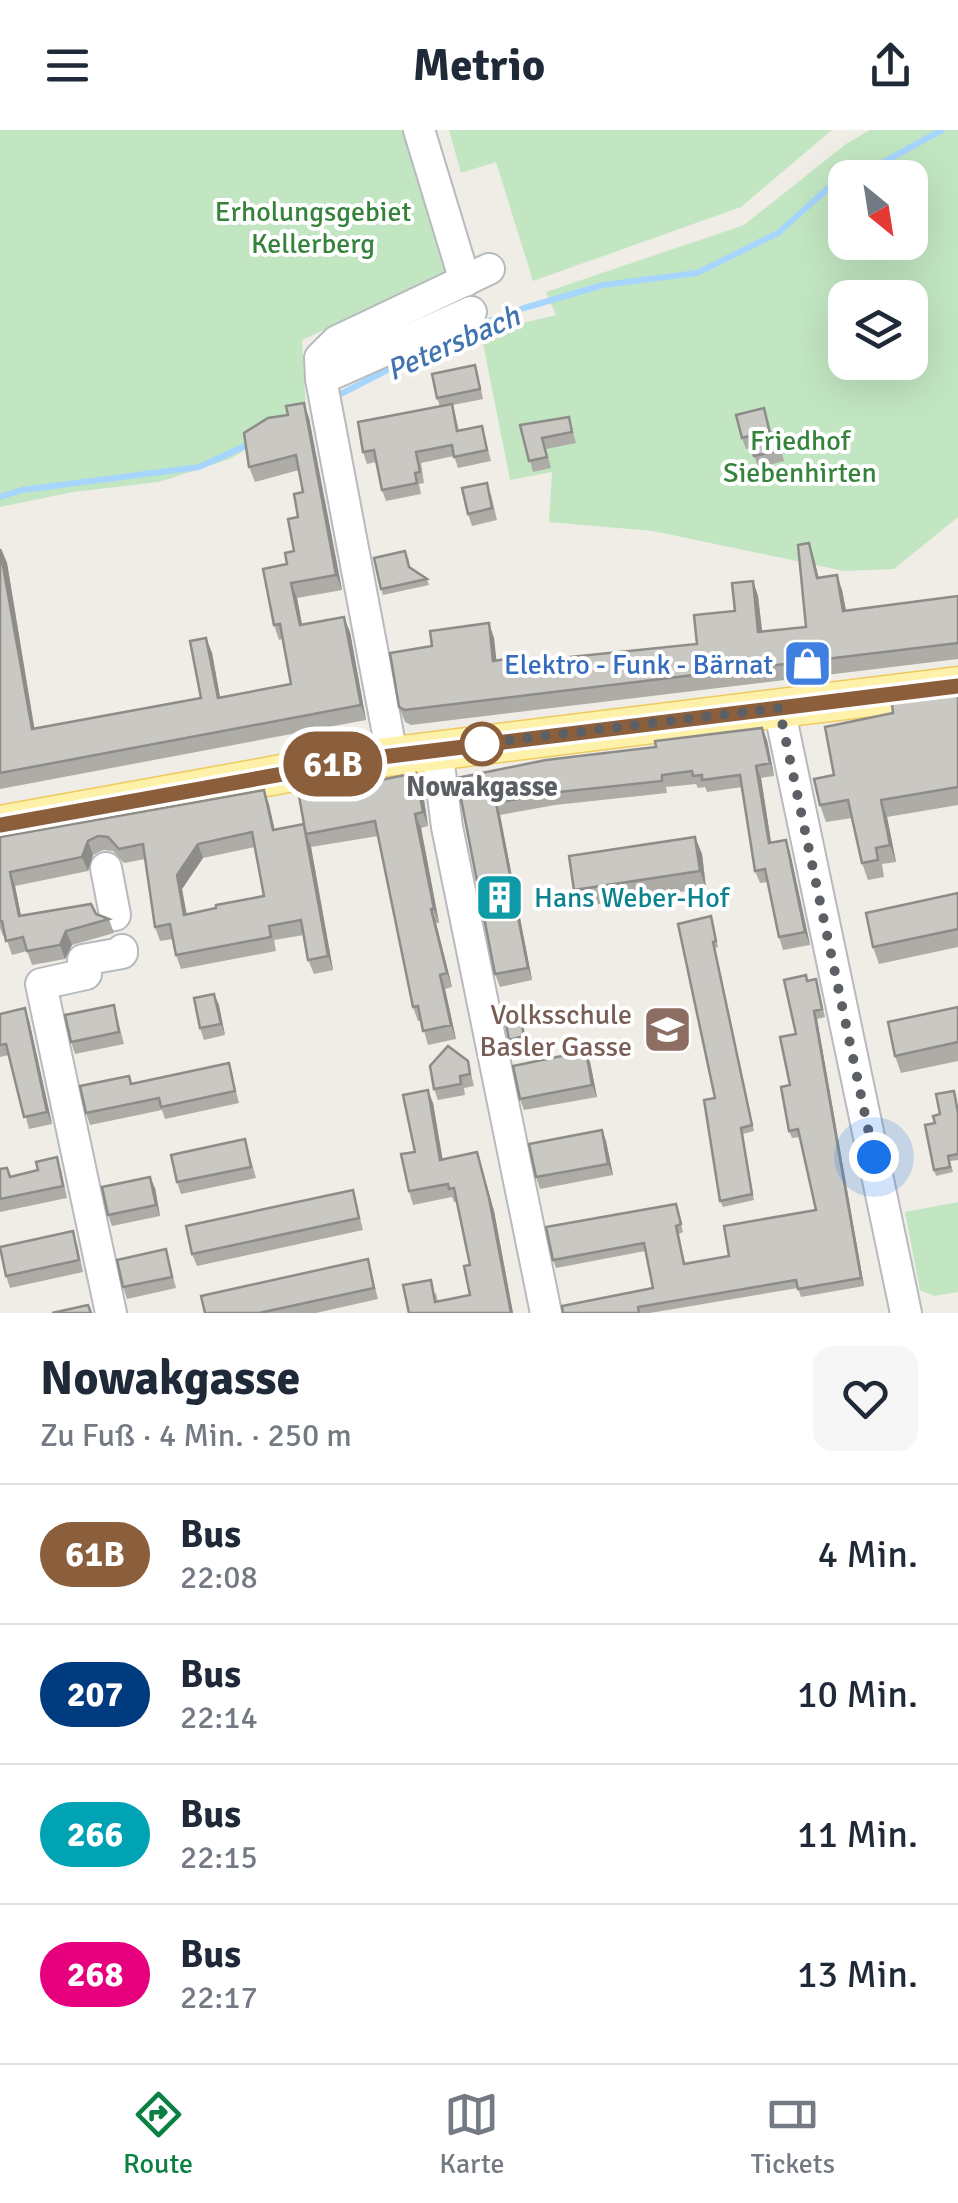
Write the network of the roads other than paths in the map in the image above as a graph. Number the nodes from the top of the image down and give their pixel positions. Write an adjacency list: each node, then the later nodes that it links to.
1 (419, 130): 3 (street)
2 (470, 312): 3 (street)
3 (321, 379): 7 (street)
4 (958, 686): 5 (main road)
5 (779, 708): 6 (main road); 14 (street)
6 (437, 749): 7 (main road); 13 (street)
7 (392, 755): 8 (main road)
8 (0, 825)
9 (106, 868): 10 (street)
10 (115, 915)
11 (122, 950): 12 (street)
12 (111, 1313)
13 (546, 1313)
14 (906, 1313)

